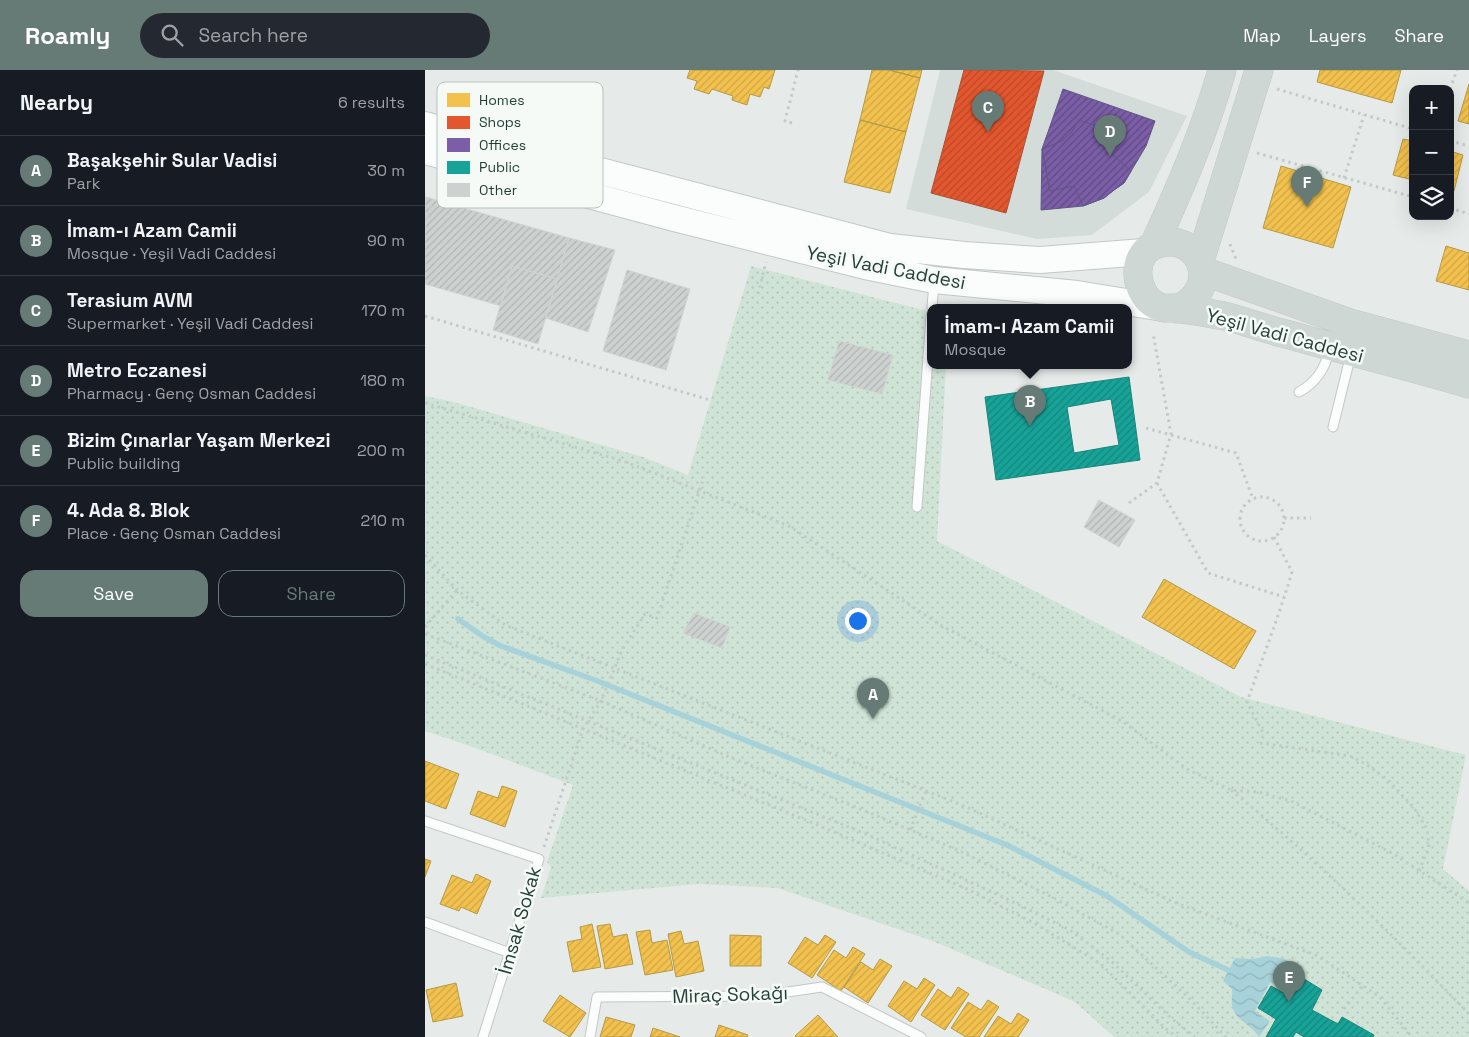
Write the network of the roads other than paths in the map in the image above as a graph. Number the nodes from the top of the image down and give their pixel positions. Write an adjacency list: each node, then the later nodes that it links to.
1 (1223, 70): 5 (main road)
2 (1265, 78): 6 (main road)
3 (603, 172): 5 (main road, Yeşil Vadi Caddesi)
4 (603, 198): 7 (main road, Yeşil Vadi Caddesi)
5 (1149, 248): 6 (main road); 9 (main road)
6 (1202, 266): 9 (main road); 11 (main road, Yeşil Vadi Caddesi)
7 (934, 280): 8 (lane); 9 (main road, Yeşil Vadi Caddesi)
8 (932, 304)
9 (1167, 308): 10 (main road, Yeşil Vadi Caddesi)
10 (1341, 349): 13 (main road, Yeşil Vadi Caddesi); 14 (lane); 15 (lane)
11 (1469, 355)
12 (927, 369): 16 (lane)
13 (1469, 384)
14 (1299, 392)
15 (1333, 427)
16 (917, 507)
17 (425, 821): 19 (lane, İmsak Sokak)
18 (425, 922): 19 (lane)
19 (510, 953): 20 (lane, İmsak Sokak)
20 (483, 1037)
21 (590, 1037): 22 (lane, Miraç Sokağı)
22 (921, 1037)

